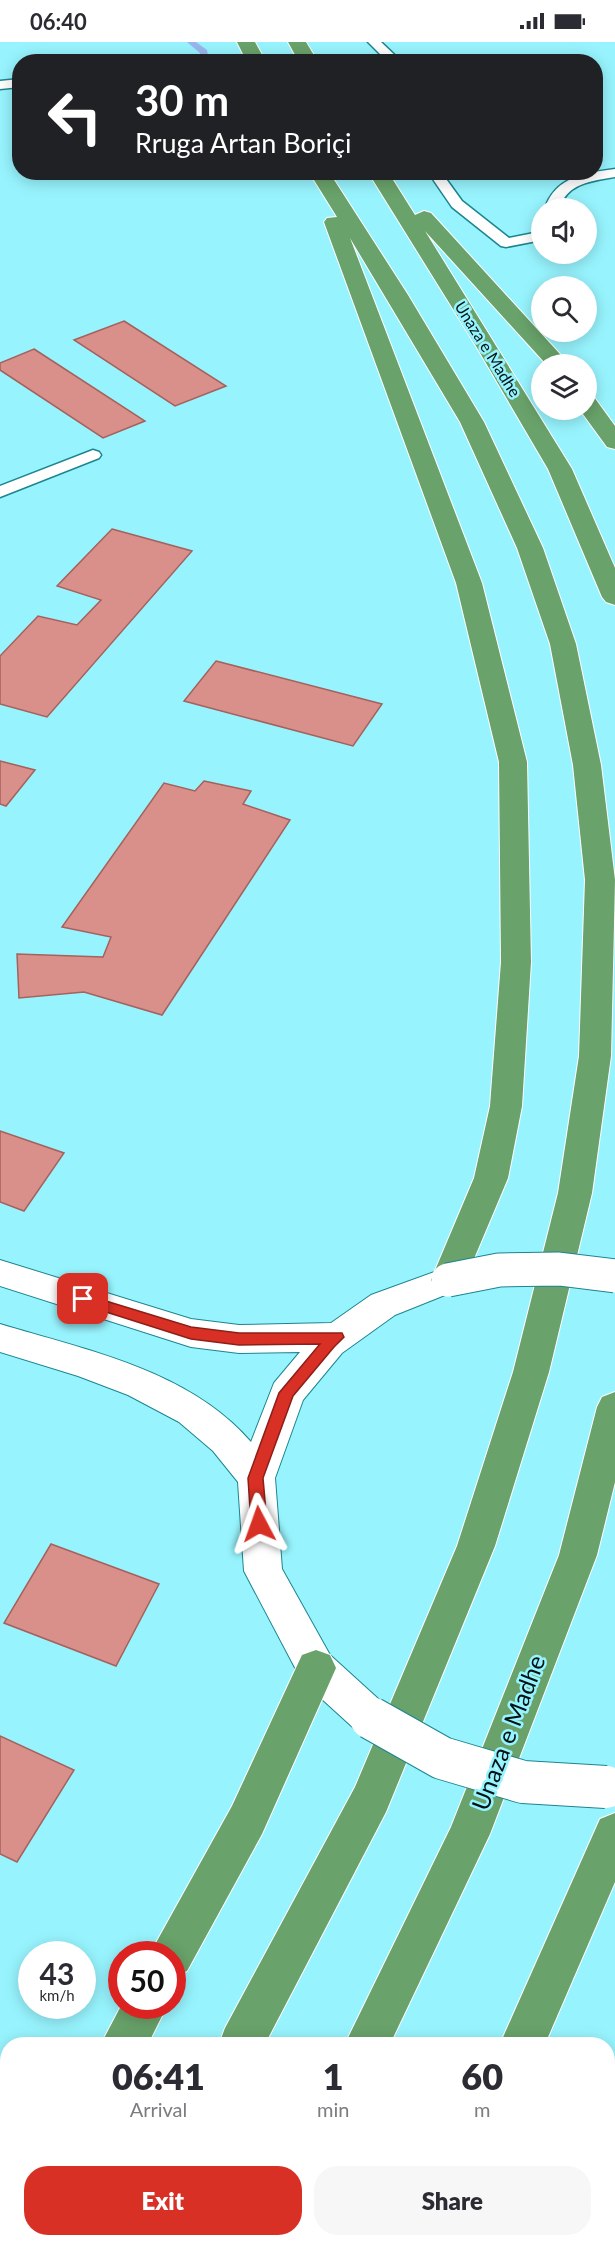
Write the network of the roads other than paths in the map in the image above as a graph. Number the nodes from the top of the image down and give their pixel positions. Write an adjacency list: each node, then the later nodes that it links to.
1 (374, 42): 2 (lane)
2 (387, 54)
3 (320, 180): 19 (highway)
4 (322, 180): 30 (highway)
5 (383, 180): 16 (highway, Unaza e Madhe)
6 (389, 180): 11 (highway)
7 (440, 180): 10 (lane)
8 (578, 180): 9 (lane)
9 (555, 198)
10 (531, 238)
11 (549, 354)
12 (597, 417): 13 (highway)
13 (615, 442)
14 (93, 455): 15 (lane)
15 (0, 492)
16 (615, 597)
17 (0, 1273): 20 (main road)
18 (615, 1276): 19 (main road, bridge)
19 (448, 1280): 20 (main road)
20 (336, 1337): 23 (main road)
21 (0, 1338): 23 (main road)
22 (615, 1407): 31 (highway, Unaza e Madhe)
23 (256, 1478): 24 (main road)
24 (316, 1668): 25 (main road, bridge); 27 (highway)
25 (611, 1786)
26 (615, 1833): 32 (highway)
27 (180, 1941)
28 (138, 2019): 29 (highway)
29 (127, 2037)
30 (245, 2037)
31 (370, 2037)
32 (525, 2037)

